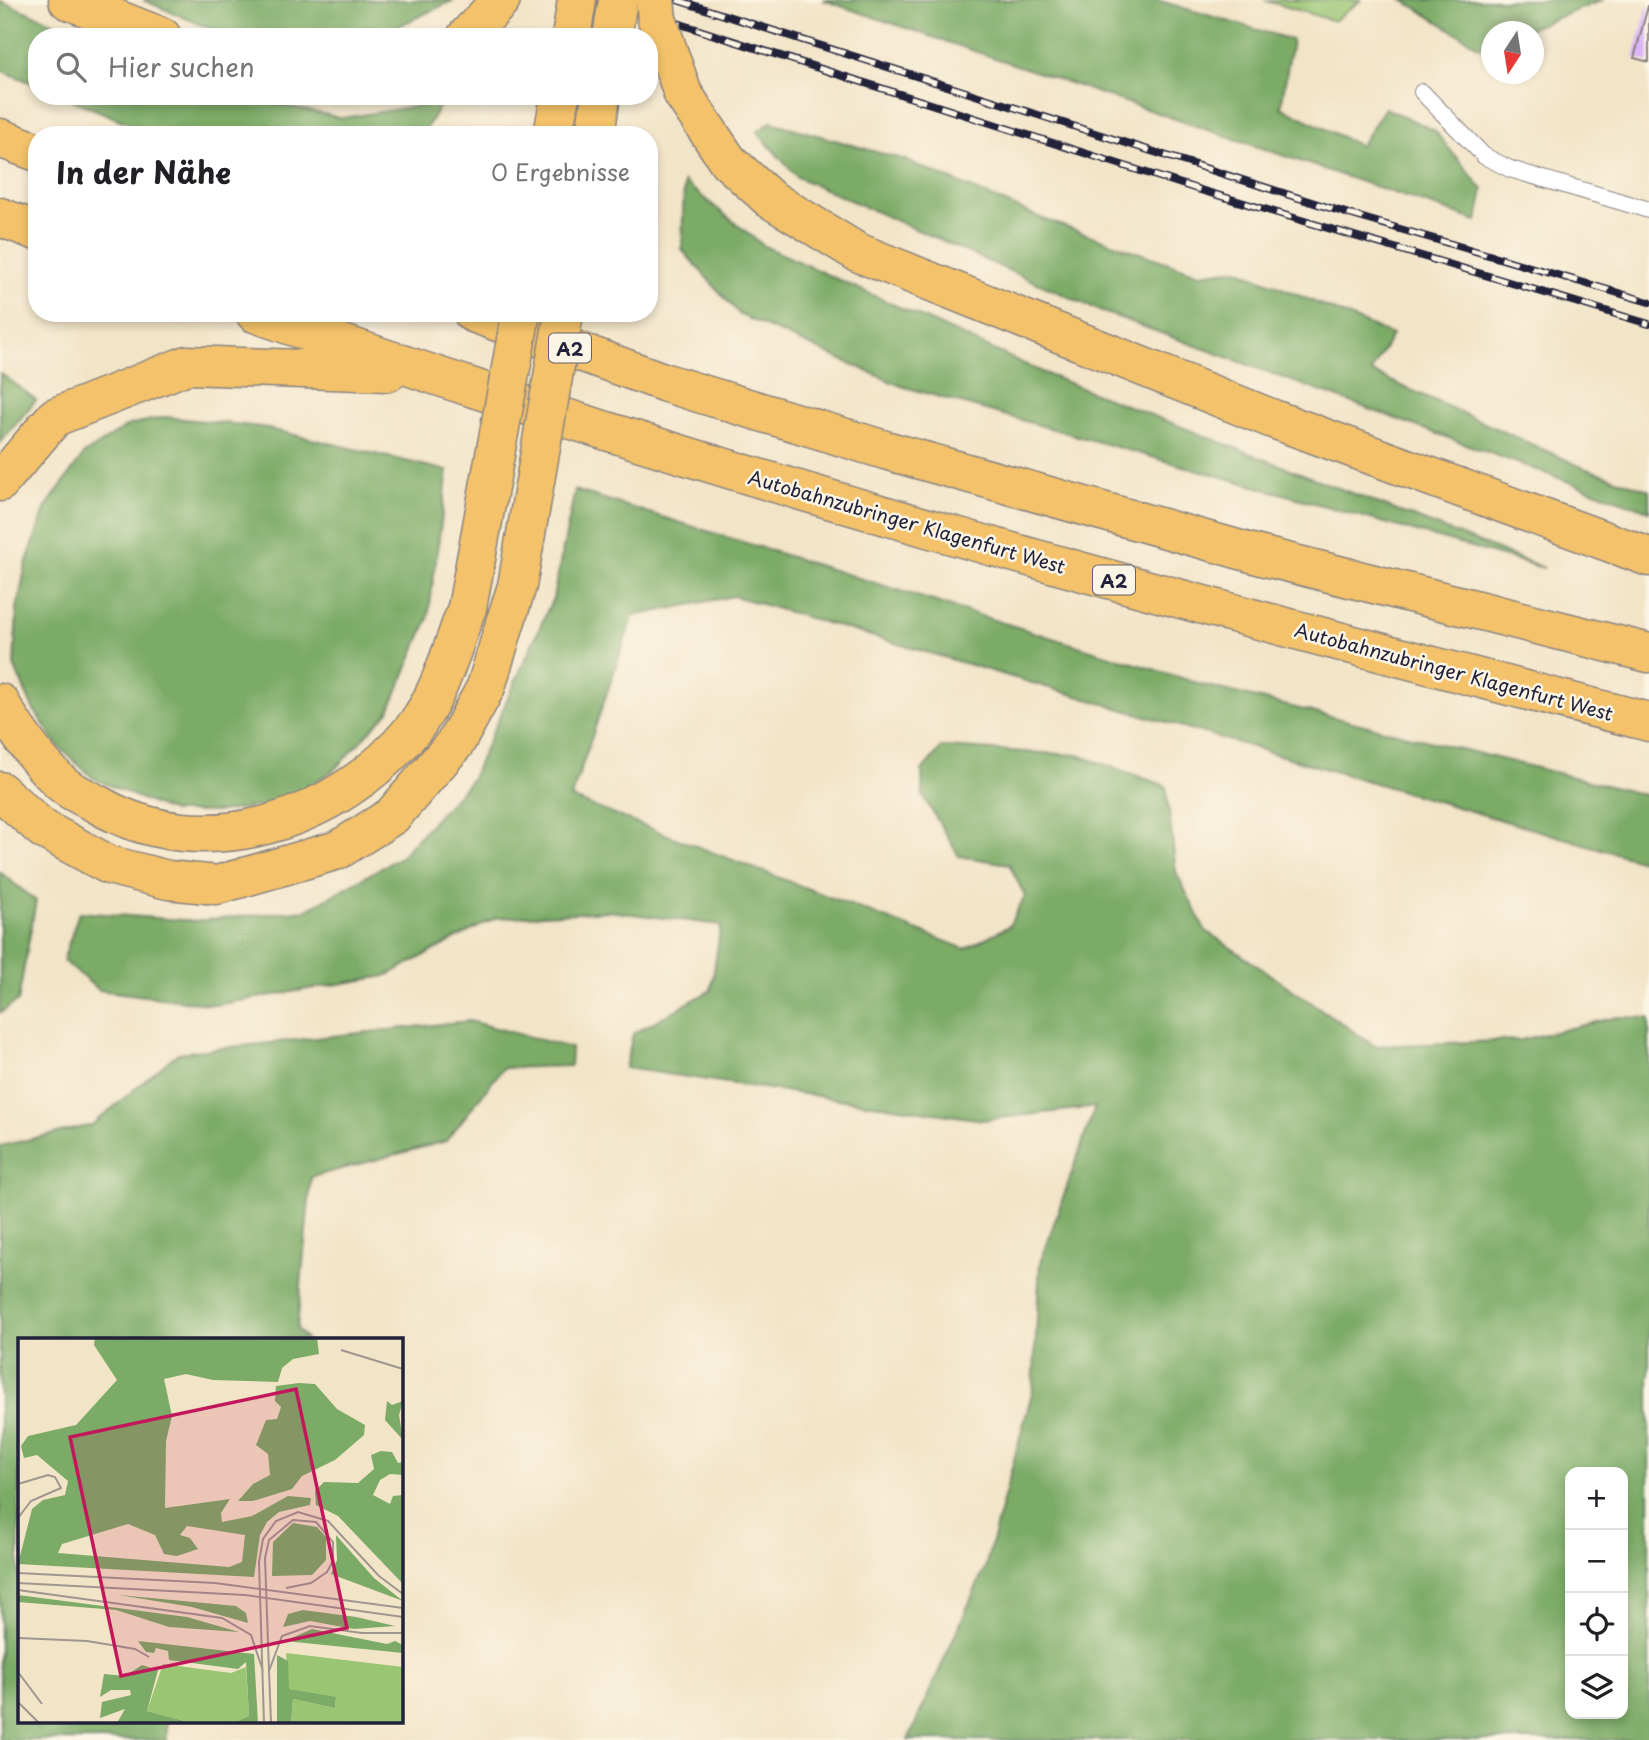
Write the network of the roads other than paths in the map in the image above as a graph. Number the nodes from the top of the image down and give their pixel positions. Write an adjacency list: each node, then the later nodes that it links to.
1 (68, 0): 6 (main road)
2 (501, 0): 7 (main road)
3 (577, 0): 8 (main road)
4 (618, 0): 9 (main road, bridge)
5 (655, 0): 26 (main road, bridge)
6 (139, 28)
7 (475, 28)
8 (572, 28)
9 (613, 28)
10 (1422, 92): 17 (lane)
11 (558, 105): 13 (main road)
12 (600, 105): 14 (main road)
13 (555, 126)
14 (596, 126)
15 (0, 138): 16 (main road)
16 (28, 149)
17 (1649, 210)
18 (0, 217): 19 (main road)
19 (28, 228)
20 (280, 322): 24 (main road, Autobahnzubringer Klagenfurt West / A2)
21 (498, 322): 27 (main road, A2)
22 (518, 322): 28 (main road, bridge)
23 (562, 322): 30 (main road, bridge)
24 (423, 373): 25 (main road); 29 (main road, Autobahnzubringer Klagenfurt West / A2)
25 (0, 482)
26 (1649, 557)
27 (1649, 653)
28 (0, 703)
29 (1649, 722)
30 (0, 791)

